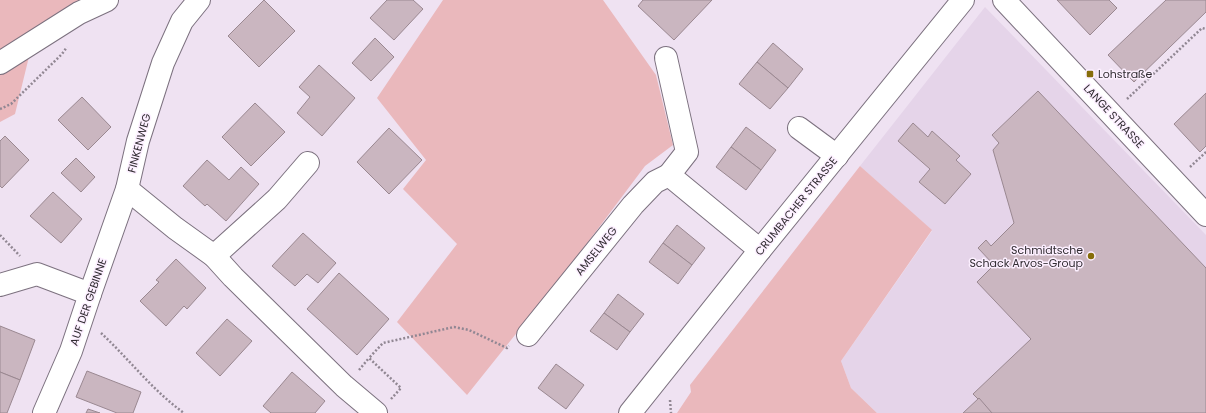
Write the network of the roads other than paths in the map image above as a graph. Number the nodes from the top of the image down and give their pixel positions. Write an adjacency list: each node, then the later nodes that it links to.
1 (107, 0): 6 (street)
2 (199, 0): 11 (street, FINKENWEG)
3 (1004, 0): 12 (street, LANGE STRASSE)
4 (959, 2): 8 (street, CRUMBACHER STRASSE)
5 (666, 58): 10 (street, AMSELWEG)
6 (0, 63)
7 (799, 128): 8 (street)
8 (837, 156): 13 (street, CRUMBACHER STRASSE)
9 (308, 163): 14 (street)
10 (669, 175): 13 (street); 17 (street, AMSELWEG)
11 (127, 189): 14 (street); 16 (street, AUF DER GEBINNE)
12 (1206, 215)
13 (760, 250): 20 (street, CRUMBACHER STRASSE)
14 (214, 256): 18 (street)
15 (0, 285): 16 (street)
16 (90, 294): 19 (street, AUF DER GEBINNE)
17 (528, 335)
18 (382, 408)
19 (44, 413)
20 (630, 413)

